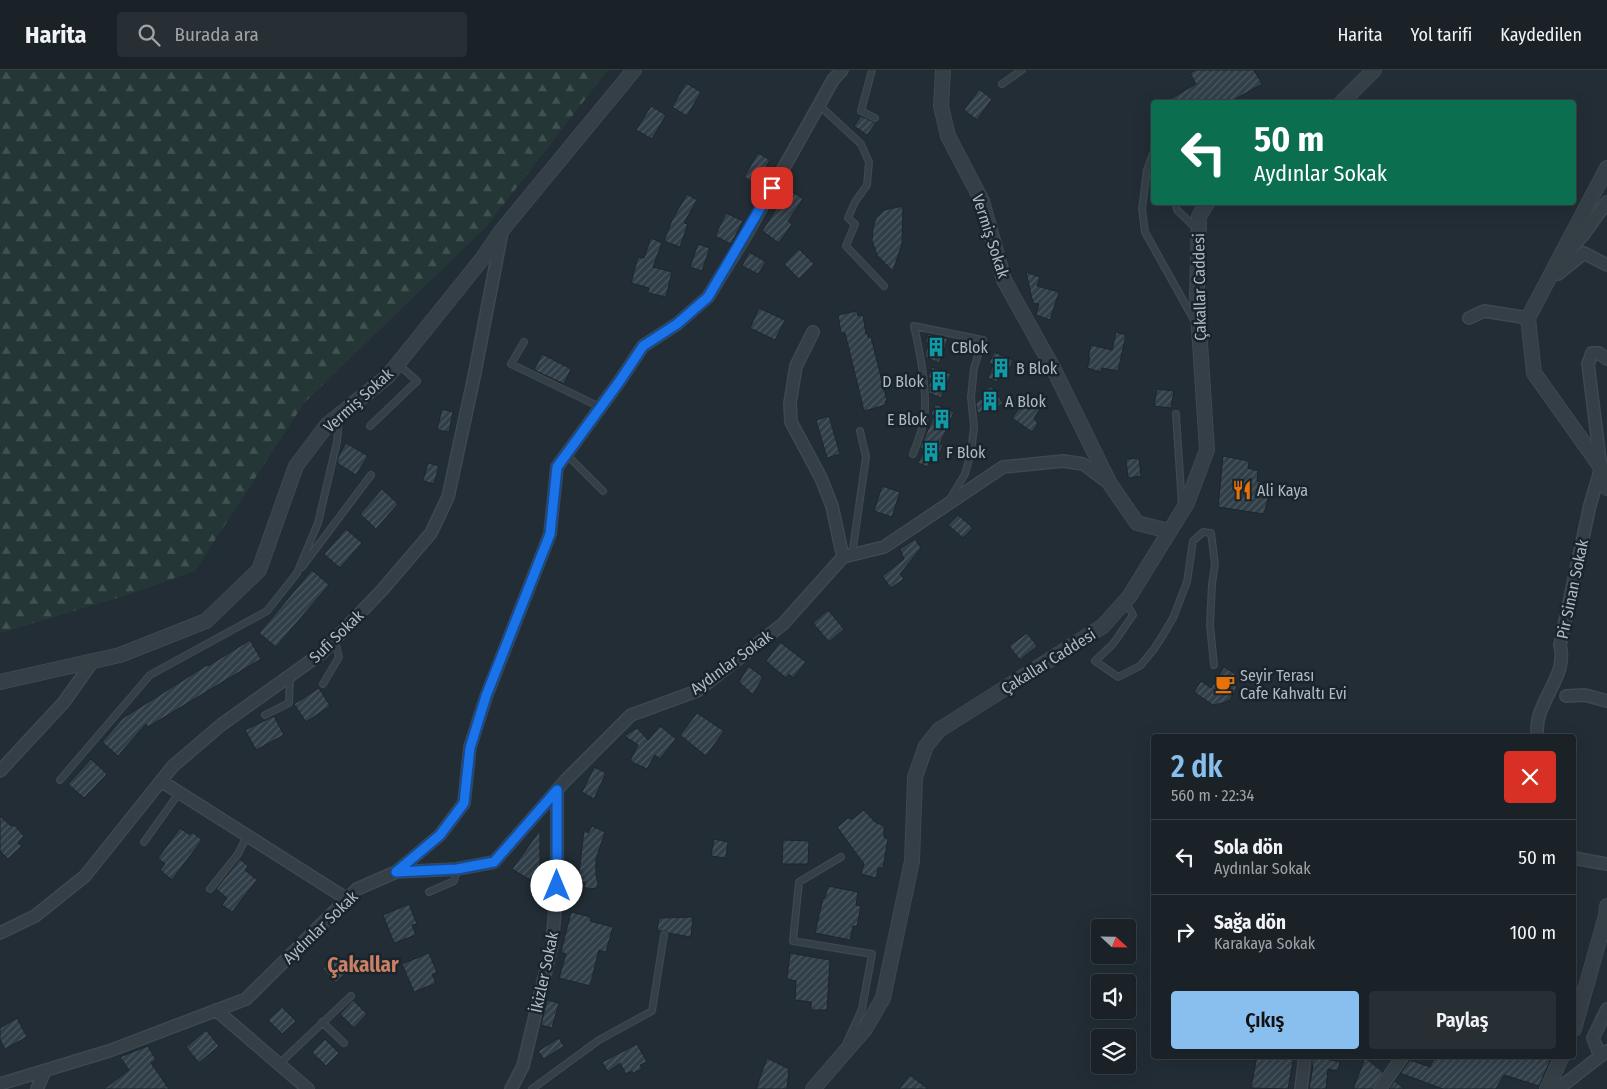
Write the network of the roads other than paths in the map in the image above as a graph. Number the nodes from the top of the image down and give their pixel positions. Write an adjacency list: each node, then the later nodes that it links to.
1 (634, 70): 16 (street, Vermiş Sokak)
2 (842, 70): 9 (street)
3 (872, 70): 10 (lane)
4 (943, 70): 37 (street, Vermiş Sokak)
5 (1022, 70): 7 (lane)
6 (1374, 70): 8 (street)
7 (1002, 84)
8 (1344, 100)
9 (818, 105): 20 (lane); 28 (street)
10 (875, 118)
11 (1151, 159): 23 (lane)
12 (1607, 168): 19 (street)
13 (1607, 202): 19 (street)
14 (1176, 205): 17 (lane)
15 (1206, 205): 17 (street, Çakallar Caddesi)
16 (502, 230): 27 (street, Vermiş Sokak); 46 (street, Sufi Sokak)
17 (1198, 231): 23 (street, Çakallar Caddesi)
18 (1607, 265): 19 (street)
19 (1550, 273): 22 (street)
20 (884, 286)
21 (1469, 318): 22 (street)
22 (1528, 318): 35 (street)
23 (1199, 328): 41 (street, Çakallar Caddesi)
24 (813, 332): 43 (street)
25 (524, 342): 28 (lane)
26 (1607, 359): 35 (street)
27 (397, 364): 30 (street, Vermiş Sokak); 31 (lane)
28 (600, 408): 33 (street)
29 (1176, 414): 41 (lane)
30 (339, 415): 44 (lane); 47 (street, Vermiş Sokak)
31 (370, 426)
32 (860, 431): 43 (lane)
33 (566, 454): 39 (lane); 67 (street)
34 (913, 454): 40 (lane)
35 (1601, 468): 38 (street); 55 (street, Pir Sinan Sokak)
36 (371, 475): 44 (lane)
37 (1110, 484): 40 (street); 42 (street, Vermiş Sokak)
38 (1607, 488)
39 (603, 491)
40 (947, 505): 43 (street)
41 (1182, 511): 42 (street, Çakallar Caddesi)
42 (1169, 531): 45 (street, Çakallar Caddesi)
43 (847, 556): 59 (street, Aydınlar Sokak)
44 (297, 573): 57 (lane)
45 (1125, 601): 48 (lane); 81 (street, Çakallar Caddesi)
46 (335, 640): 49 (street, Sufi Sokak); 51 (lane)
47 (92, 661): 50 (street, Vermiş Sokak); 56 (street)
48 (1214, 665)
49 (290, 676): 54 (lane); 58 (street, Sufi Sokak)
50 (0, 682)
51 (323, 684)
52 (1566, 696): 53 (street)
53 (1607, 700)
54 (265, 715)
55 (1537, 734)
56 (0, 771)
57 (60, 780)
58 (161, 781): 60 (street); 72 (street, Sufi Sokak)
59 (557, 790): 66 (street, Aydınlar Sokak); 90 (street, İkizler Sokak)
60 (179, 793): 61 (street); 62 (lane)
61 (247, 836): 68 (lane); 70 (street)
62 (144, 842)
63 (841, 857): 81 (lane)
64 (1576, 858): 65 (street)
65 (1607, 864)
66 (457, 869): 67 (street, Aydınlar Sokak); 69 (lane)
67 (396, 872): 70 (street, Aydınlar Sokak)
68 (210, 889)
69 (429, 892)
70 (347, 899): 76 (street, Aydınlar Sokak)
71 (1607, 906): 77 (street)
72 (0, 933)
73 (664, 935): 91 (lane)
74 (351, 996): 78 (lane)
75 (1607, 1009): 80 (street)
76 (216, 1010): 85 (street); 86 (street, Aydınlar Sokak)
77 (1576, 1021)
78 (322, 1022): 79 (lane); 85 (lane)
79 (344, 1043)
80 (1603, 1054): 96 (street)
81 (841, 1056): 92 (street, Çakallar Caddesi)
82 (1305, 1059): 93 (street)
83 (1401, 1059): 94 (street)
84 (1561, 1059): 95 (street)
85 (279, 1064): 89 (street)
86 (45, 1071): 87 (street, Aydınlar Sokak); 88 (street)
87 (0, 1084)
88 (37, 1089)
89 (308, 1089)
90 (511, 1089)
91 (532, 1089)
92 (813, 1089)
93 (1301, 1089)
94 (1380, 1089)
95 (1547, 1089)
96 (1558, 1089)

